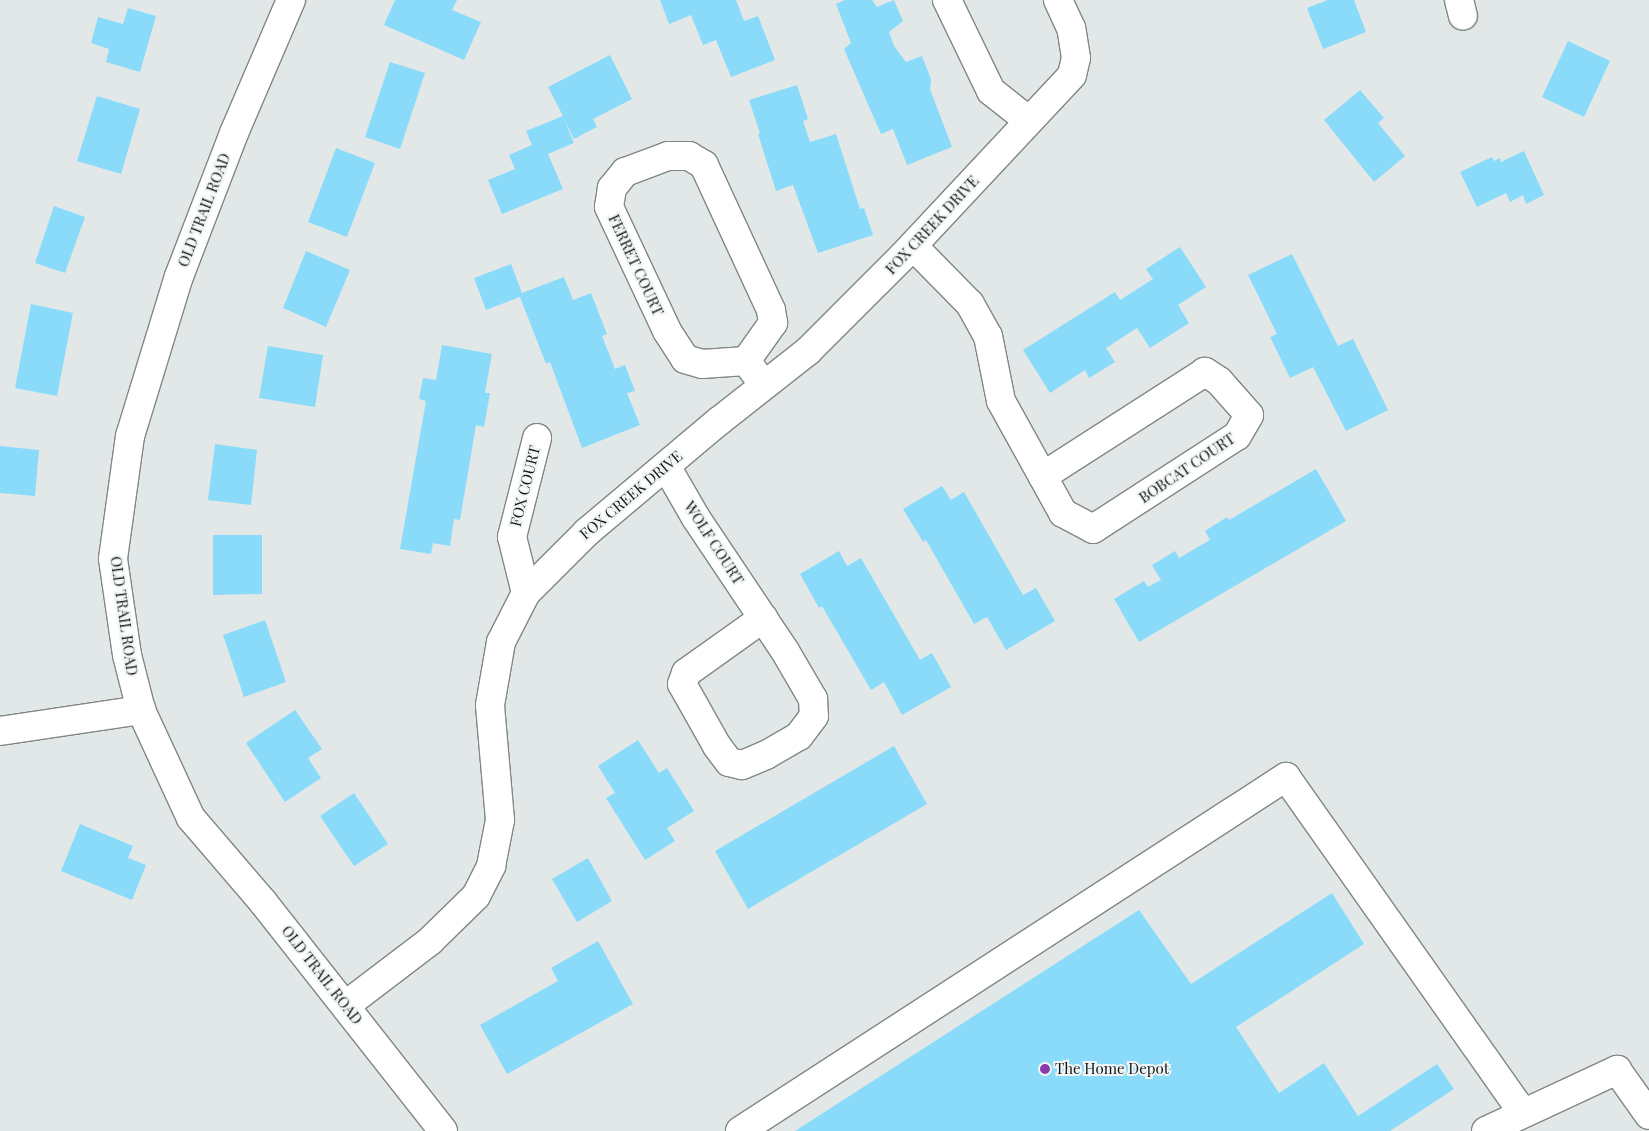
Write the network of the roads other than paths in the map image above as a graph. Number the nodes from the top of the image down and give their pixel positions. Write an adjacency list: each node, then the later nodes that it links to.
1 (291, 0): 13 (street, OLD TRAIL ROAD)
2 (947, 0): 4 (street)
3 (1058, 0): 4 (street, FOX CREEK DRIVE)
4 (1029, 121): 5 (street, FOX CREEK DRIVE)
5 (913, 246): 7 (street, FOX CREEK DRIVE); 10 (street, BOBCAT COURT)
6 (746, 361): 6 (street, FERRET COURT); 7 (street)
7 (764, 385): 9 (street, FOX CREEK DRIVE)
8 (537, 438): 11 (street, FOX COURT)
9 (666, 466): 11 (street, FOX CREEK DRIVE); 12 (street, WOLF COURT)
10 (1044, 476): 10 (street, BOBCAT COURT)
11 (526, 593): 15 (street, FOX CREEK DRIVE)
12 (763, 618): 12 (street, WOLF COURT)
13 (141, 710): 14 (street); 15 (street, OLD TRAIL ROAD)
14 (0, 731)
15 (346, 1005): 18 (street, OLD TRAIL ROAD)
16 (1522, 1113): 17 (street); 19 (street); 20 (street)
17 (1649, 1115)
18 (442, 1131)
19 (740, 1131)
20 (1486, 1131)

